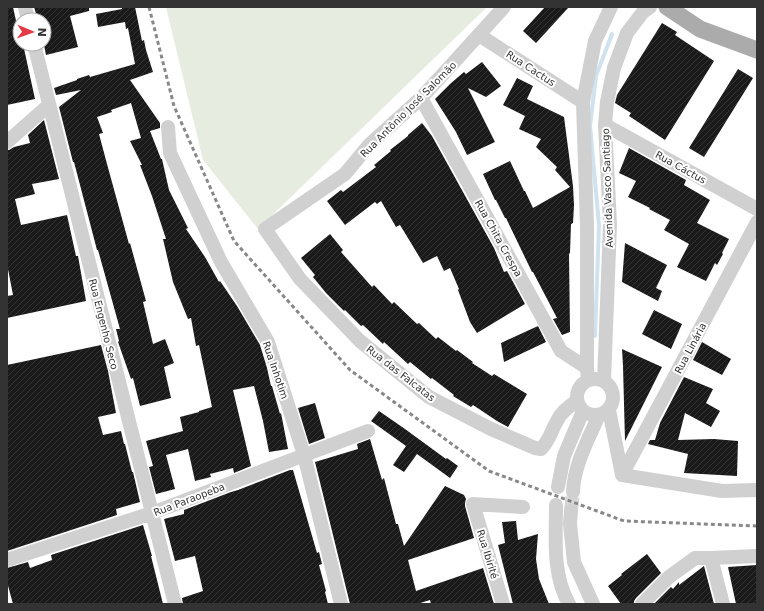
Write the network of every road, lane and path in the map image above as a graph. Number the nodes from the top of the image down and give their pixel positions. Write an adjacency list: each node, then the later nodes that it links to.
1 (504, 7): 5 (street, Rua Antônio José Salomão)
2 (611, 7): 9 (street)
3 (650, 7): 11 (street, Avenida Vasco Santiago)
4 (667, 7): 6 (main road)
5 (479, 35): 8 (street, Rua Antônio José Salomão); 9 (street, Rua Cactus)
6 (757, 50)
7 (36, 52): 10 (street, Rua Engenho Seco)
8 (421, 98): 16 (street, Rua Antônio José Salomão); 17 (street, Rua Chita Crespa)
9 (583, 102): 17 (street)
10 (49, 105): 13 (street); 30 (street, Rua Engenho Seco)
11 (605, 125): 14 (street, Rua Cáctus); 18 (street, Avenida Vasco Santiago)
12 (168, 127): 22 (street, Rua Inhotim)
13 (7, 142)
14 (757, 209)
15 (757, 222): 23 (street, Rua Linária)
16 (265, 229): 19 (street, Rua das Falcatas)
17 (587, 374): 18 (street); 19 (street)
18 (604, 381): 20 (street)
19 (580, 406): 20 (street); 24 (street)
20 (604, 412): 23 (street); 26 (street)
21 (368, 431): 22 (street, Rua Paraopeba)
22 (304, 455): 30 (street, Rua Paraopeba); 35 (street, Rua Inhotim)
23 (622, 475): 25 (street)
24 (558, 487)
25 (757, 490)
26 (573, 492)
27 (556, 506): 37 (street)
28 (523, 507): 36 (street, Rua Ibirité)
29 (571, 511): 38 (street)
30 (152, 513): 33 (street, Rua Paraopeba); 34 (street, Rua Engenho Seco)
31 (757, 556): 32 (street)
32 (711, 558): 39 (street); 40 (street)
33 (7, 560)
34 (175, 604)
35 (341, 604)
36 (502, 604)
37 (569, 604)
38 (593, 604)
39 (642, 604)
40 (723, 604)

